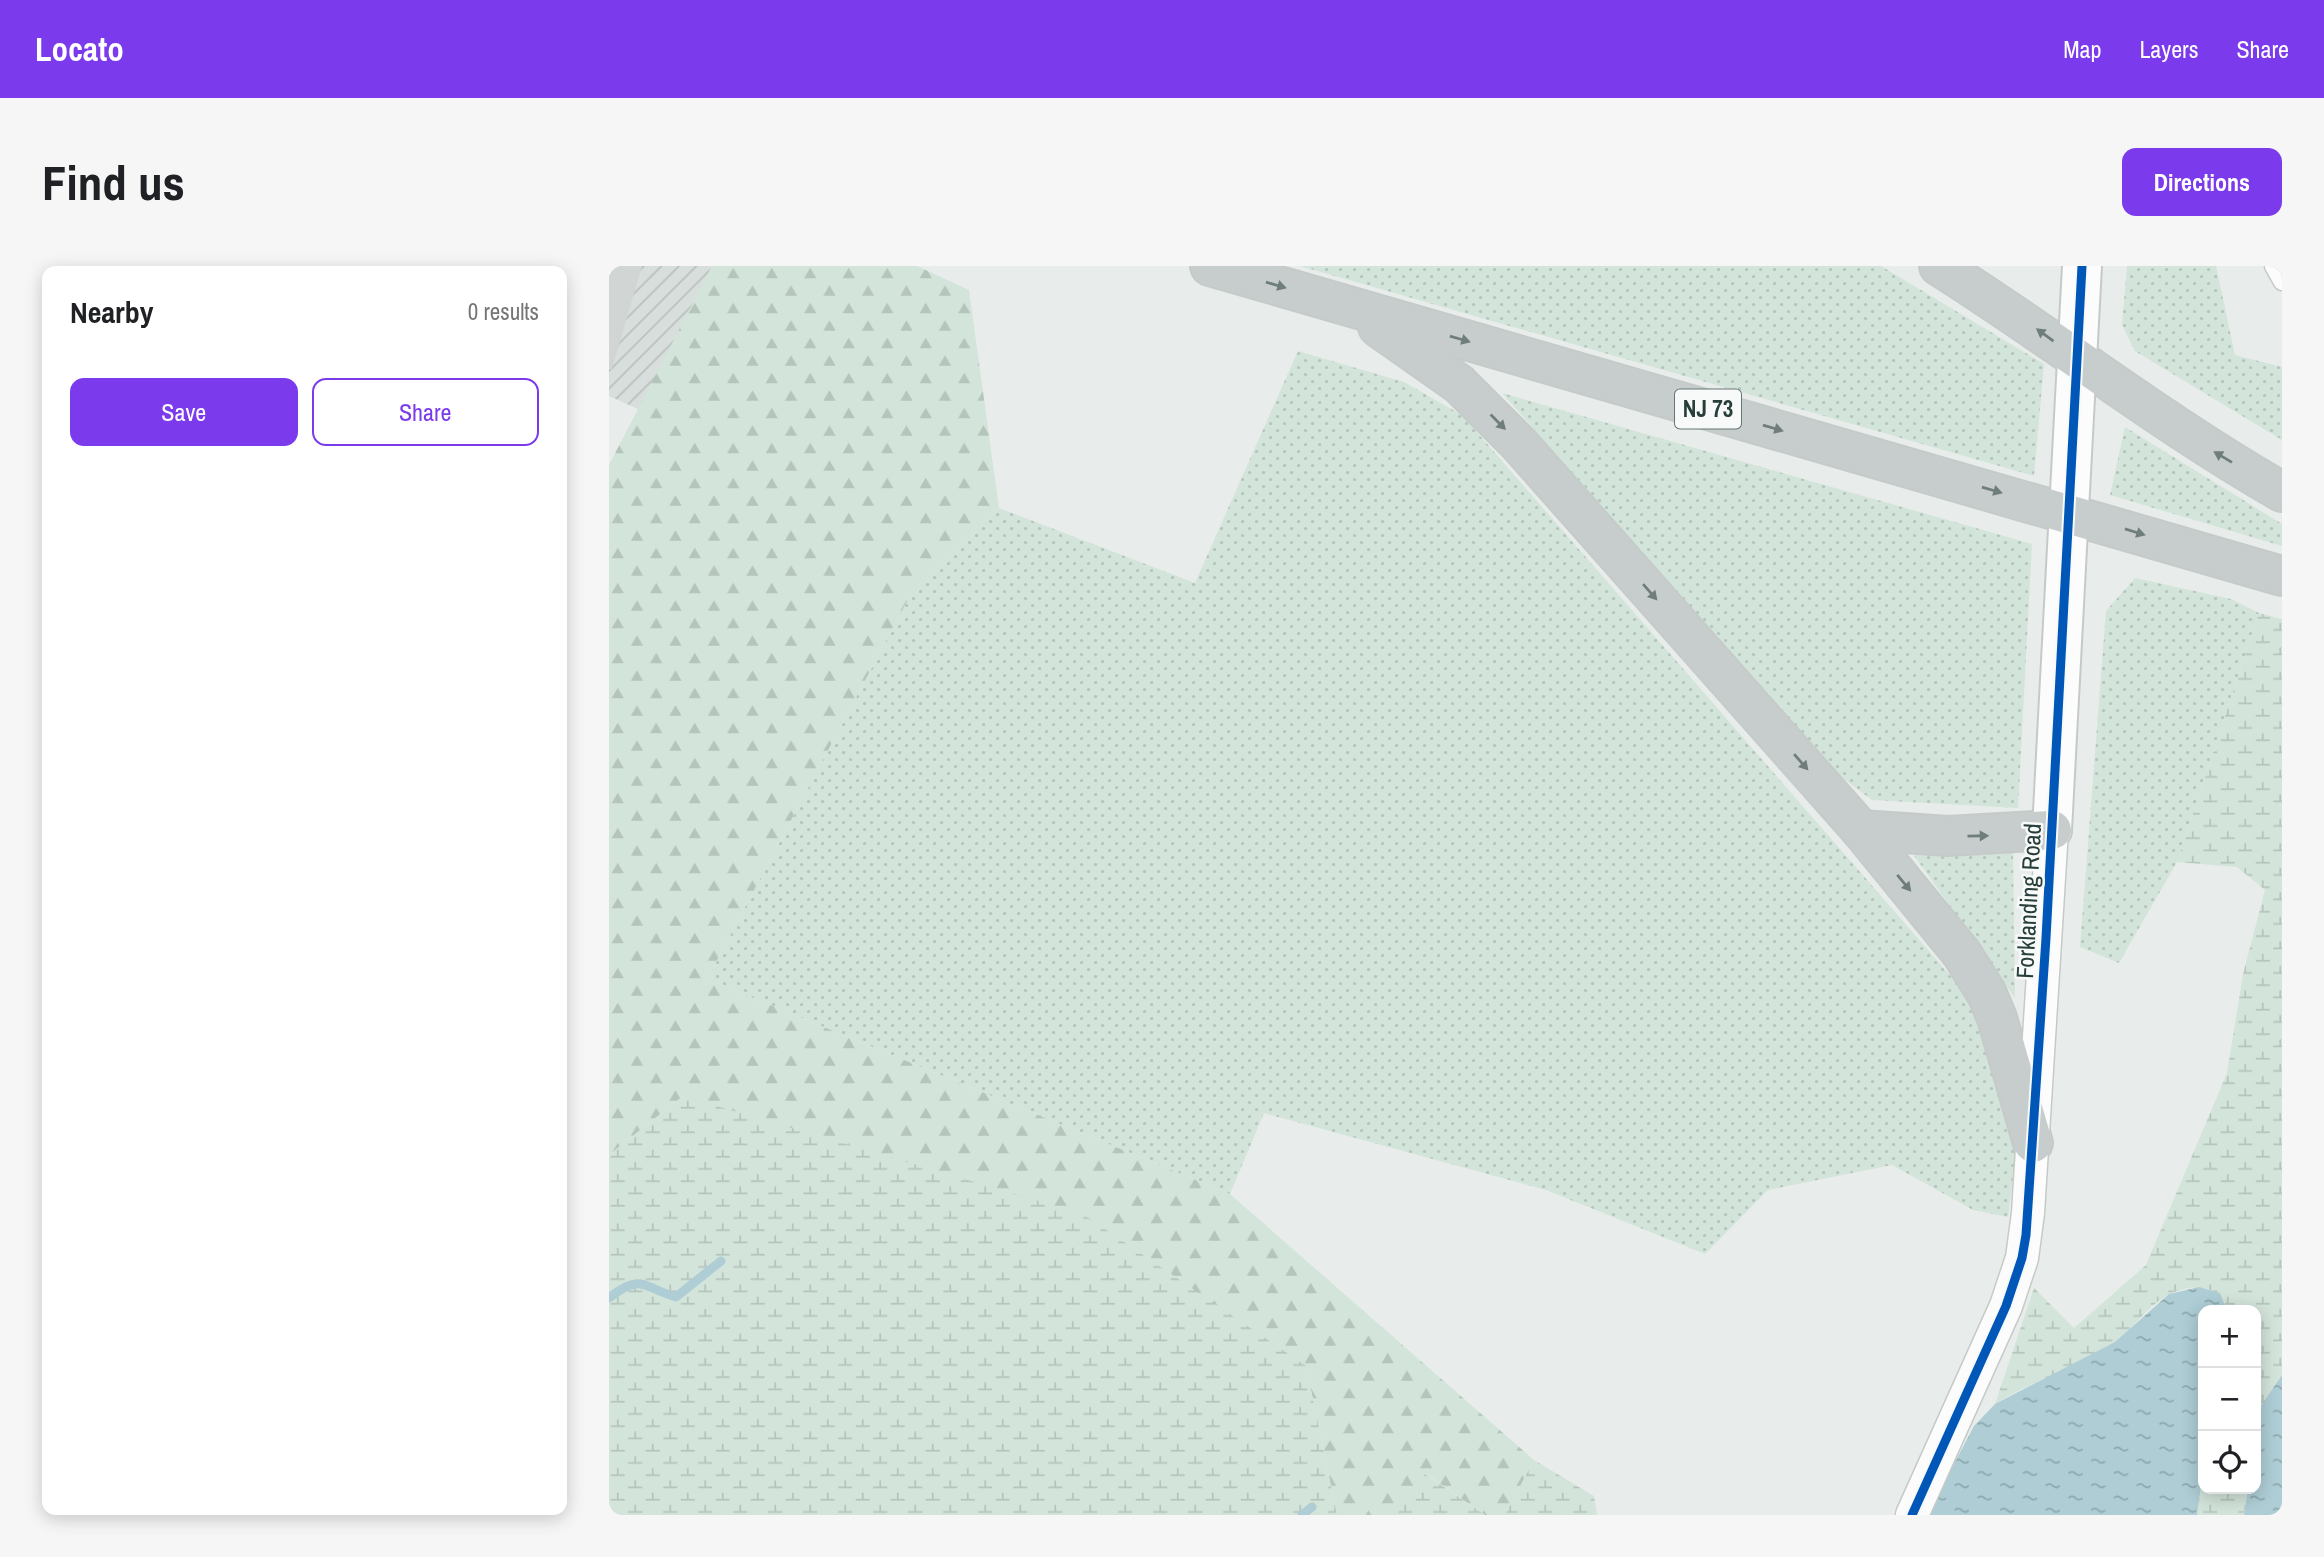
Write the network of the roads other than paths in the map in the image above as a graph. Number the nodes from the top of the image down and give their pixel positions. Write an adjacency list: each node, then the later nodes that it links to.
1 (1210, 266): 7 (highway, NJ 73, one-way to 7)
2 (1939, 266): 8 (highway)
3 (1959, 266): 8 (highway)
4 (2082, 266): 9 (street, Forklanding Road)
5 (2273, 266): 6 (lane)
6 (2282, 282)
7 (1347, 306): 11 (highway, NJ 73, one-way to 11); 13 (highway, one-way to 13)
8 (2010, 310): 9 (highway, one-way to 8)
9 (2080, 360): 10 (highway, one-way to 9); 11 (street, Forklanding Road)
10 (2282, 492)
11 (2069, 512): 12 (highway, NJ 73, one-way to 12); 14 (street, Forklanding Road)
12 (2282, 576)
13 (1861, 830): 14 (highway, one-way to 14); 15 (highway, one-way to 15)
14 (2052, 830): 15 (street, Forklanding Road)
15 (2033, 1143): 16 (street, Forklanding Road)
16 (1912, 1515)

